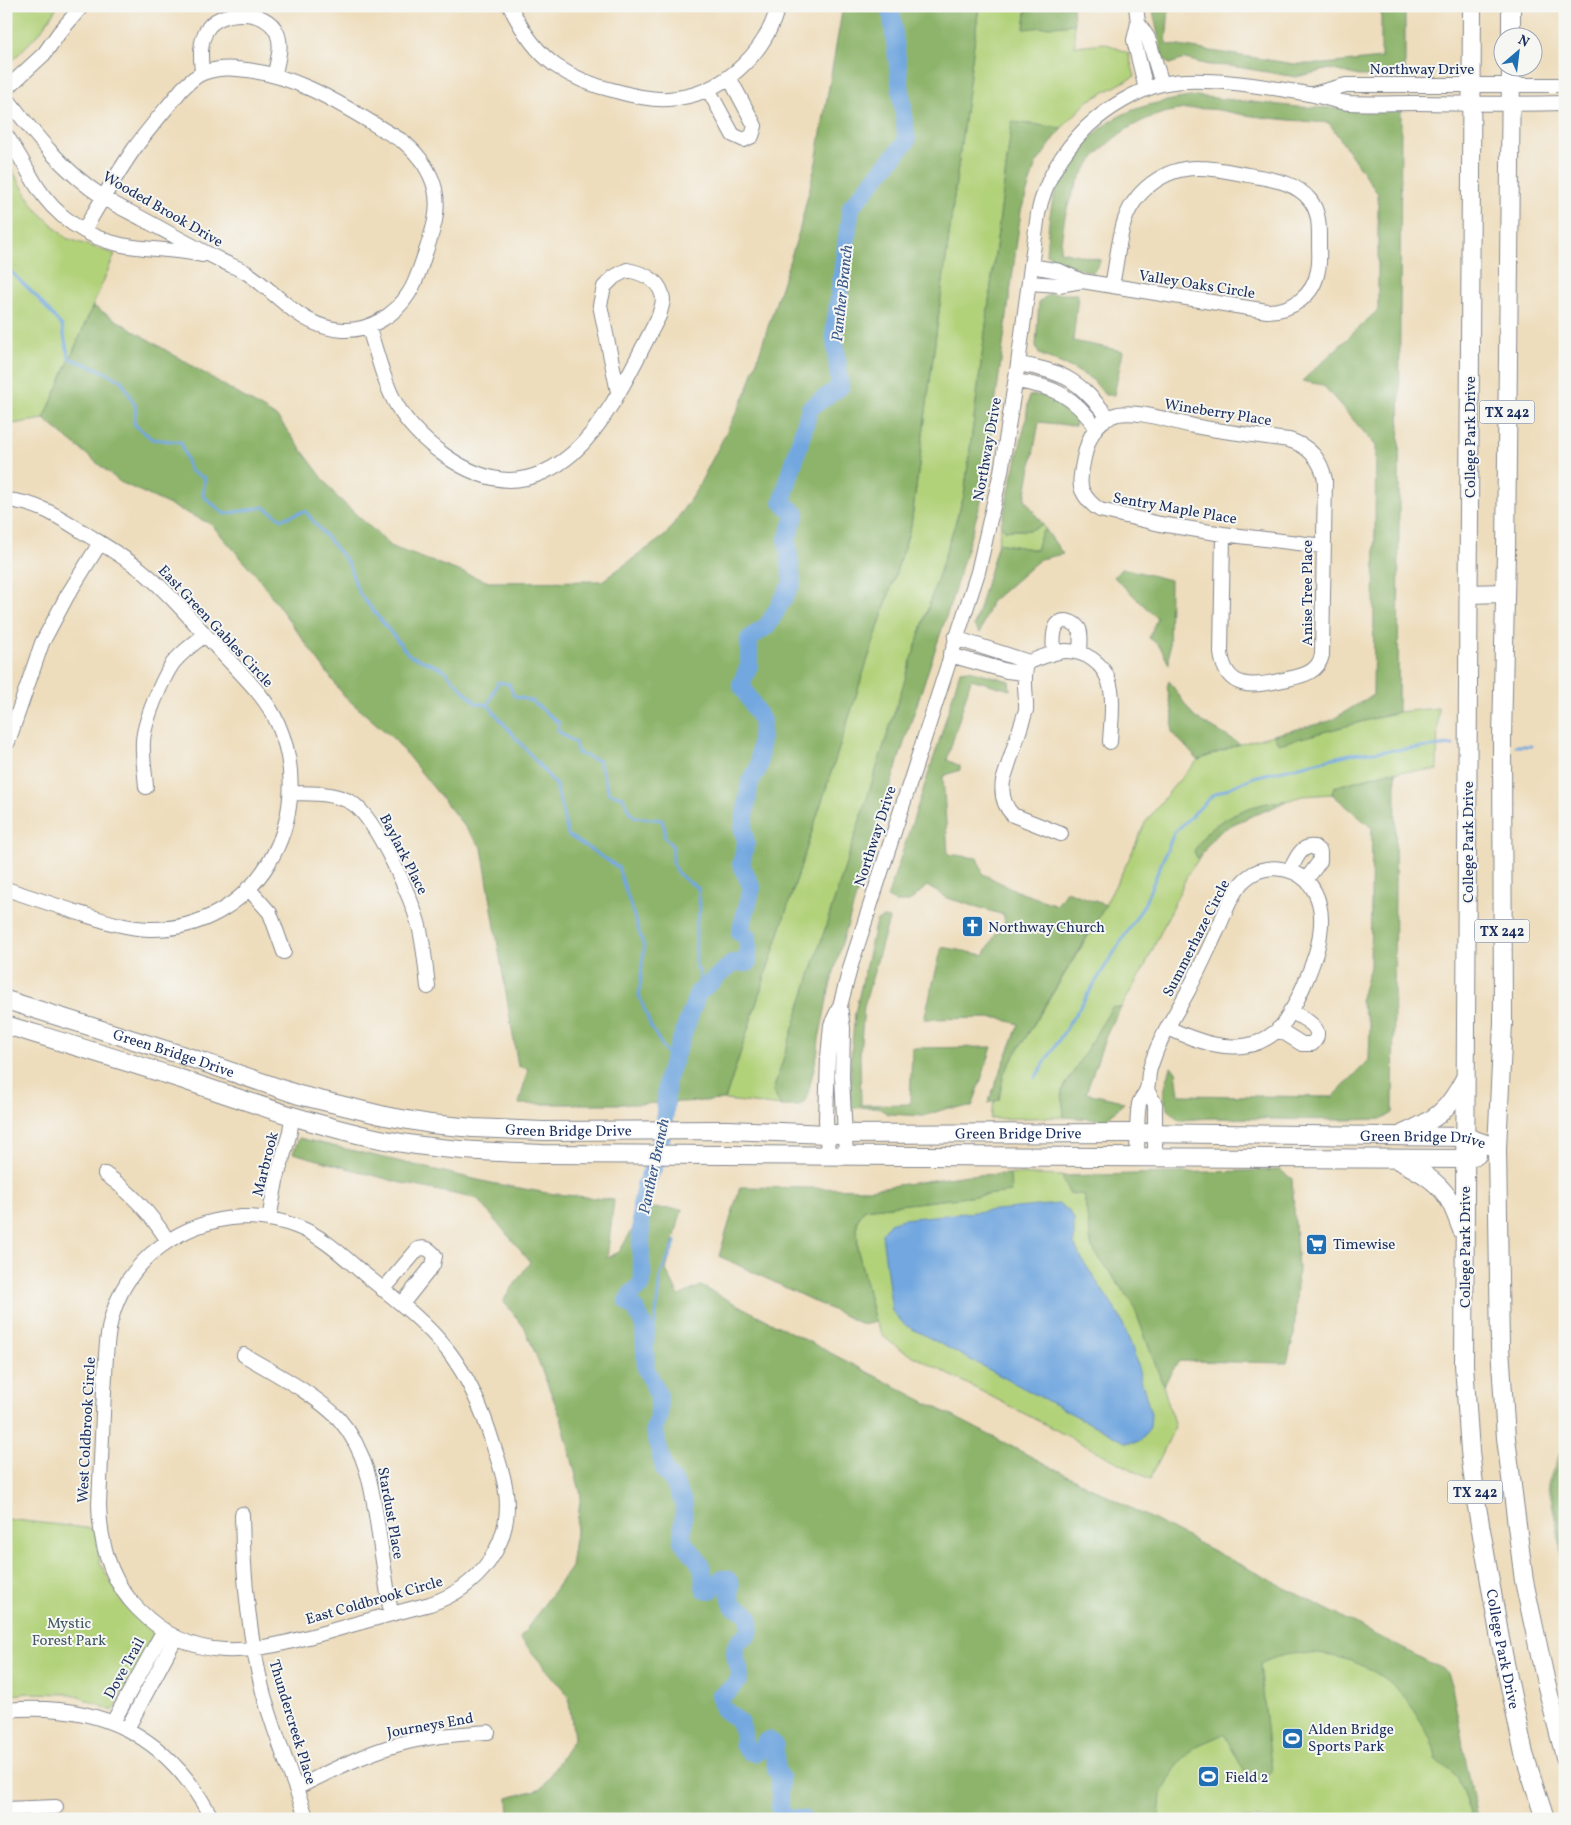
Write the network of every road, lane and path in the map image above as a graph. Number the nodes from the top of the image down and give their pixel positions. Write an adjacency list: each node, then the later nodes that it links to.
1 (82, 6): 17 (street)
2 (510, 6): 18 (street)
3 (778, 6): 11 (street)
4 (1136, 6): 7 (street)
5 (1472, 6): 20 (main road, College Park Drive / TX 242)
6 (1511, 6): 8 (main road)
7 (1138, 23): 15 (street); 19 (street)
8 (1511, 28)
9 (202, 73): 10 (street, Wooded Brook Drive); 10 (street); 25 (street)
10 (275, 74): 32 (street, Wooded Brook Drive)
11 (730, 77): 18 (street); 18 (street)
12 (1507, 78): 20 (street, Northway Drive)
13 (1511, 78): 23 (main road, TX 242)
14 (1523, 78): 16 (street, Northway Drive)
15 (1162, 84): 19 (street, Northway Drive); 20 (street, Northway Drive)
16 (1565, 85)
17 (6, 89)
18 (708, 89)
19 (1146, 89): 28 (street, Northway Drive)
20 (1472, 95): 23 (street, Northway Drive); 44 (main road, College Park Drive / TX 242)
21 (6, 97): 25 (street, Wooded Brook Drive)
22 (1565, 103): 23 (street, Northway Drive)
23 (1511, 104): 43 (main road, TX 242)
24 (6, 135): 26 (street, Wooded Brook Drive)
25 (103, 197): 26 (street); 27 (street, Wooded Brook Drive)
26 (84, 230): 27 (street, Wooded Brook Drive)
27 (222, 261): 32 (street, Wooded Brook Drive)
28 (1031, 266): 29 (street, Valley Oaks Circle); 30 (street, Northway Drive)
29 (1082, 281): 30 (street, Valley Oaks Circle); 31 (street, Valley Oaks Circle)
30 (1029, 283): 33 (street, Northway Drive)
31 (1112, 286): 31 (street, Valley Oaks Circle)
32 (368, 326): 35 (street)
33 (1018, 364): 34 (street, Northway Drive); 36 (street)
34 (1016, 381): 37 (street); 46 (street, Northway Drive)
35 (618, 392): 35 (street)
36 (1109, 418): 37 (street, Sentry Maple Place); 38 (street, Wineberry Place)
37 (1096, 428): 40 (street, Sentry Maple Place)
38 (1316, 457): 42 (street, Anise Tree Place)
39 (6, 500): 41 (street, East Green Gables Circle)
40 (1223, 534): 42 (street, Sentry Maple Place); 42 (street, Anise Tree Place)
41 (100, 543): 45 (street, East Green Gables Circle); 51 (street)
42 (1323, 546)
43 (1505, 593): 44 (main road); 75 (main road, TX 242)
44 (1469, 594): 67 (main road, College Park Drive / TX 242)
45 (205, 635): 53 (street); 54 (street, East Green Gables Circle)
46 (956, 638): 49 (street, Northway Drive); 50 (street)
47 (1080, 653): 48 (street); 48 (street); 52 (street)
48 (1054, 654): 50 (street)
49 (950, 655): 50 (street); 71 (street, Northway Drive)
50 (1027, 667): 55 (street)
51 (8, 742)
52 (1110, 742)
53 (146, 787)
54 (292, 793): 58 (street, East Green Gables Circle); 61 (street, Baylark Place)
55 (1061, 834)
56 (1290, 870): 57 (street); 57 (street); 65 (street, Summerhaze Circle)
57 (1306, 880): 63 (street)
58 (248, 888): 59 (street, East Green Gables Circle); 60 (street)
59 (6, 890)
60 (284, 952)
61 (428, 987)
62 (6, 1000): 69 (main road, Green Bridge Drive)
63 (1290, 1011): 66 (street); 66 (street)
64 (6, 1025): 68 (main road, Green Bridge Drive)
65 (1168, 1028): 66 (street); 70 (street, Summerhaze Circle)
66 (1278, 1029)
67 (1466, 1075): 73 (main road); 74 (main road, College Park Drive / TX 242)
68 (292, 1118): 69 (main road); 76 (main road, Green Bridge Drive); 84 (street, Marbrook)
69 (431, 1124): 71 (main road, Green Bridge Drive)
70 (1147, 1133): 71 (main road, Green Bridge Drive); 72 (main road, Green Bridge Drive); 78 (street, Summerhaze Circle); 79 (street, Summerhaze Circle)
71 (836, 1134): 76 (street, Northway Drive); 77 (street, Northway Drive)
72 (1298, 1136): 73 (main road, Green Bridge Drive); 80 (main road)
73 (1397, 1136): 74 (main road, Green Bridge Drive)
74 (1466, 1136): 75 (main road, Green Bridge Drive); 82 (main road, College Park Drive / TX 242)
75 (1497, 1148): 82 (main road, Green Bridge Drive); 99 (main road, TX 242)
76 (828, 1156): 77 (main road, Green Bridge Drive)
77 (846, 1156): 78 (main road, Green Bridge Drive)
78 (1137, 1157): 79 (main road, Green Bridge Drive)
79 (1155, 1157): 80 (main road, Green Bridge Drive)
80 (1304, 1158): 81 (main road, Green Bridge Drive)
81 (1395, 1158): 82 (main road, Green Bridge Drive); 85 (main road)
82 (1466, 1159): 85 (main road, College Park Drive / TX 242)
83 (105, 1174): 86 (street)
84 (268, 1219): 86 (street, West Coldbrook Circle); 87 (street, East Coldbrook Circle)
85 (1465, 1238): 105 (main road, College Park Drive / TX 242)
86 (168, 1241): 92 (street, West Coldbrook Circle)
87 (384, 1290): 88 (street, East Coldbrook Circle); 88 (street)
88 (402, 1304): 91 (street, East Coldbrook Circle)
89 (244, 1355): 91 (street, Stardust Place)
90 (242, 1514): 94 (street, Thundercreek Place)
91 (391, 1614): 94 (street, East Coldbrook Circle)
92 (164, 1630): 93 (street, West Coldbrook Circle); 96 (street, Dove Trail)
93 (176, 1637): 94 (street, West Coldbrook Circle); 97 (street, Dove Trail)
94 (254, 1650): 100 (street, Thundercreek Place)
95 (6, 1710): 96 (street)
96 (113, 1722): 97 (street)
97 (127, 1729): 103 (street)
98 (488, 1732): 100 (street, Journeys End)
99 (1565, 1758)
100 (296, 1788): 104 (street, Thundercreek Place)
101 (56, 1806): 102 (street)
102 (6, 1809)
103 (212, 1819)
104 (307, 1819)
105 (1545, 1819)

